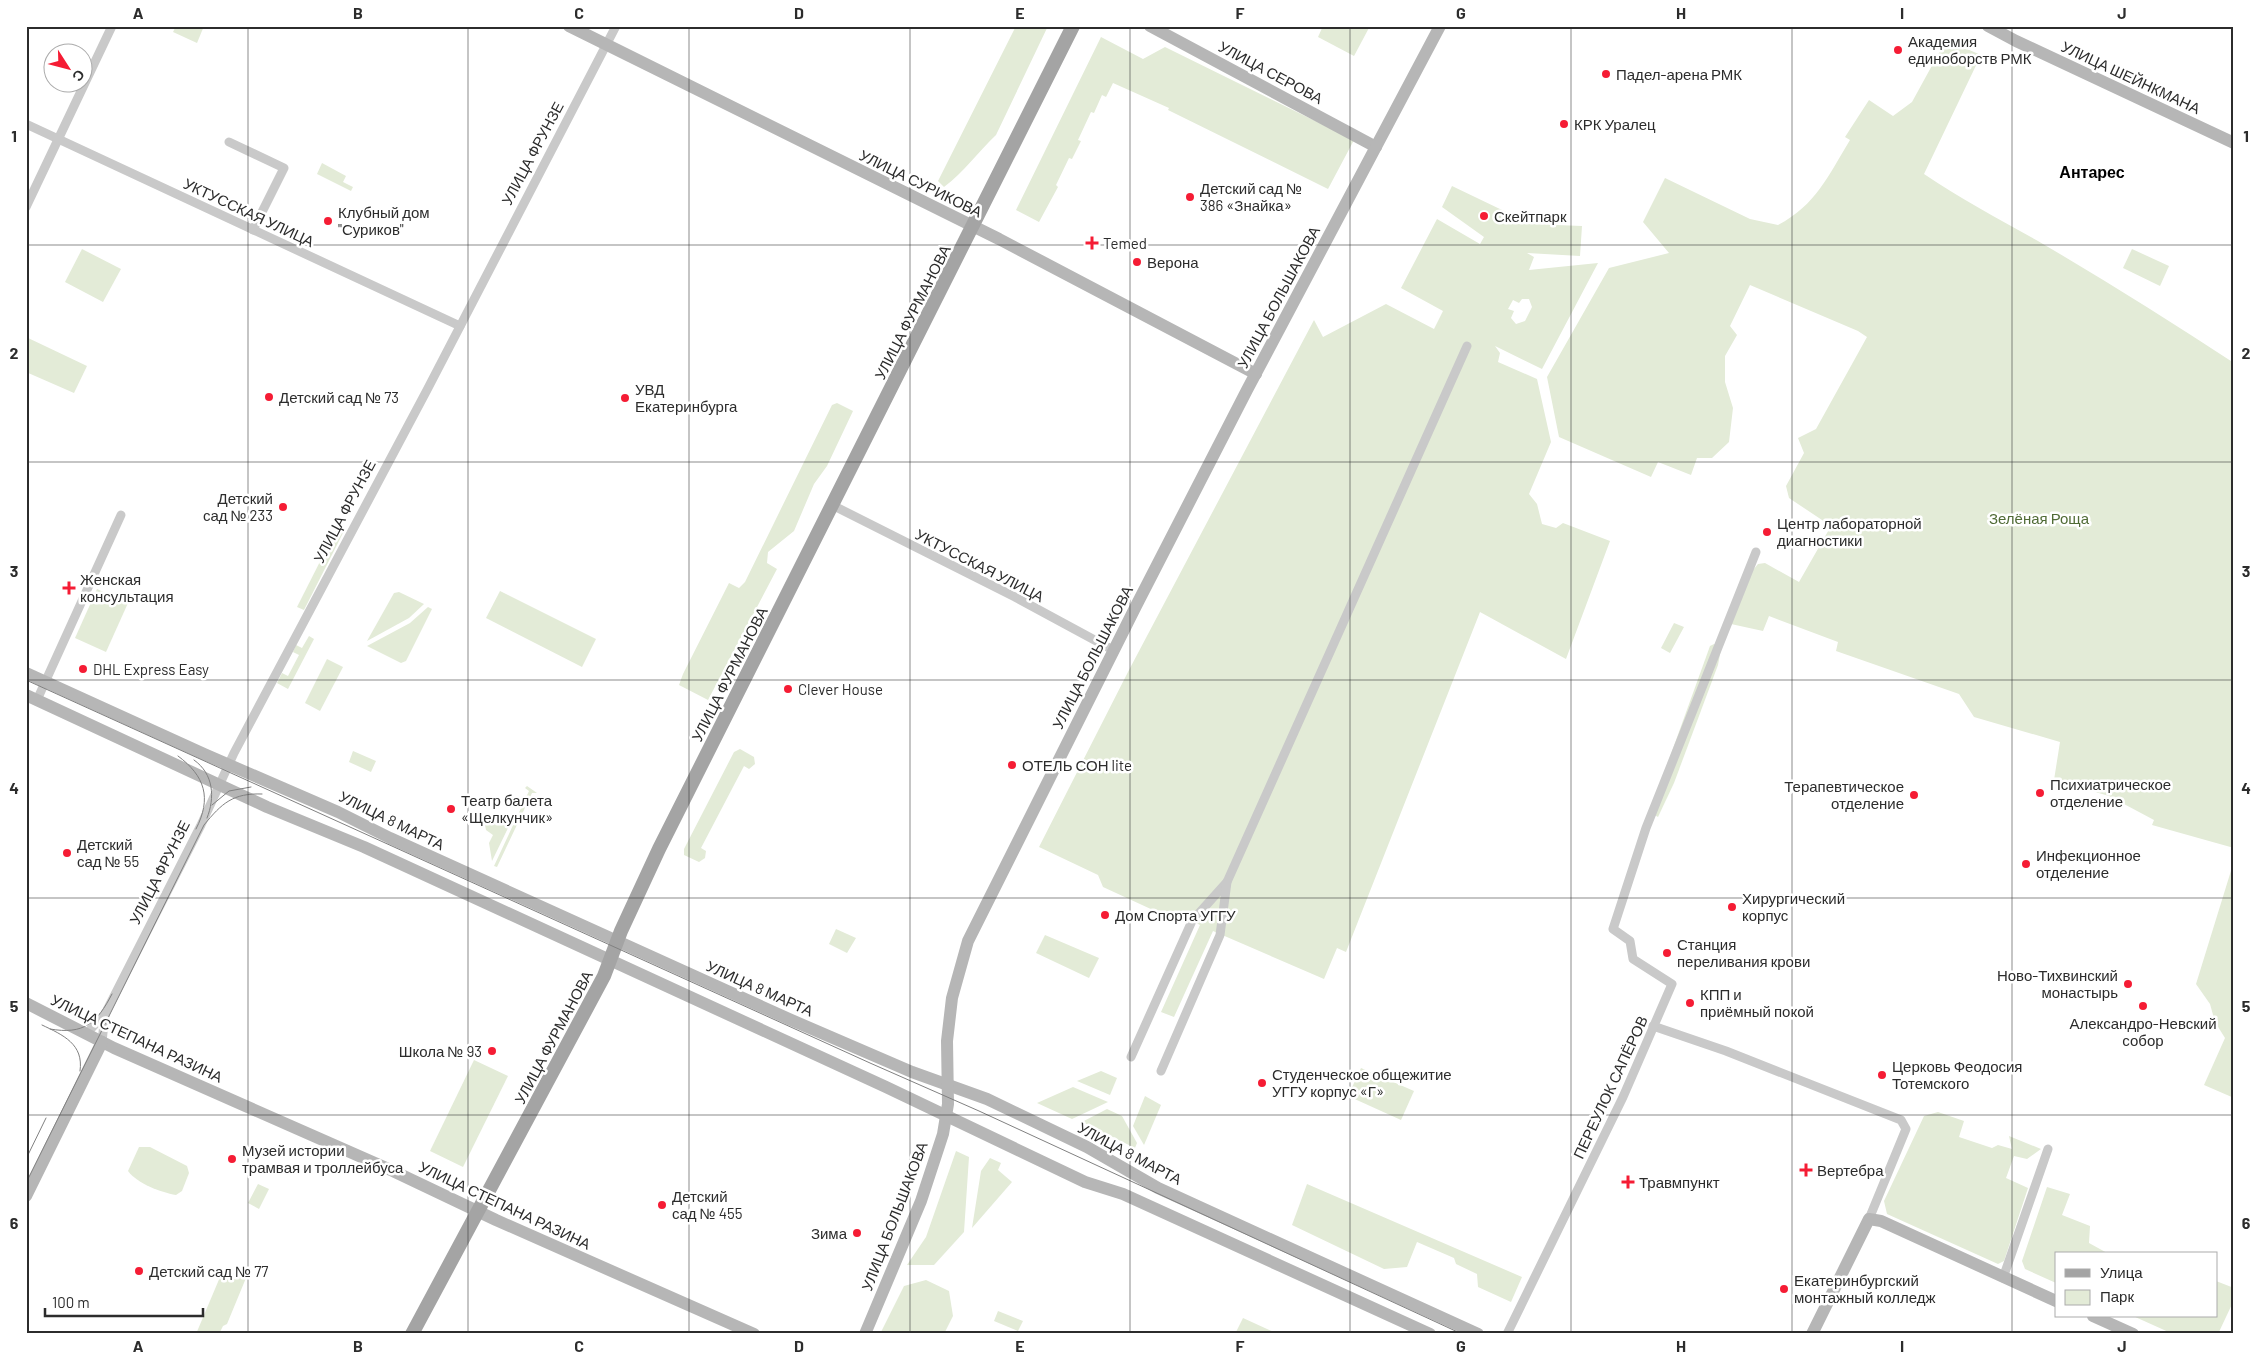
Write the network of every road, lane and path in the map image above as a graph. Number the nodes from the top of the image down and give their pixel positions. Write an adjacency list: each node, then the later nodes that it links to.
1 (112, 26): 10 (street)
2 (569, 26): 8 (street, УЛИЦА СУРИКОВА)
3 (616, 26): 8 (street, УЛИЦА ФРУНЗЕ)
4 (1073, 26): 15 (main road, УЛИЦА ФУРМАНОВА)
5 (1150, 26): 13 (street, УЛИЦА СЕРОВА)
6 (1440, 26): 13 (street, УЛИЦА БОЛЬШАКОВА)
7 (1988, 26): 12 (street, УЛИЦА ШЕЙНКМАНА)
8 (607, 45): 15 (street, УЛИЦА СУРИКОВА); 17 (street, УЛИЦА ФРУНЗЕ)
9 (26, 124): 10 (street, УКТУССКАЯ УЛИЦА)
10 (58, 139): 14 (street); 16 (street, УКТУССКАЯ УЛИЦА)
11 (229, 142): 16 (street)
12 (2234, 142)
13 (1376, 147): 19 (street, УЛИЦА БОЛЬШАКОВА)
14 (26, 207)
15 (973, 227): 19 (street, УЛИЦА СУРИКОВА); 20 (main road, УЛИЦА ФУРМАНОВА)
16 (253, 230): 17 (street, УКТУССКАЯ УЛИЦА)
17 (460, 326): 27 (street, УЛИЦА ФРУНЗЕ)
18 (1467, 346): 29 (street)
19 (1256, 374): 23 (street, УЛИЦА БОЛЬШАКОВА)
20 (834, 506): 23 (street, УКТУССКАЯ УЛИЦА); 30 (main road, УЛИЦА ФУРМАНОВА)
21 (122, 515): 25 (street)
22 (1756, 552): 34 (street, ПЕРЕУЛОК САПЁРОВ)
23 (1113, 650): 39 (street, УЛИЦА БОЛЬШАКОВА)
24 (26, 673): 25 (street, УЛИЦА 8 МАРТА)
25 (45, 681): 26 (street); 27 (street, УЛИЦА 8 МАРТА)
26 (32, 697): 28 (street)
27 (229, 765): 28 (street, УЛИЦА ФРУНЗЕ); 30 (street, УЛИЦА 8 МАРТА)
28 (220, 785): 31 (street); 33 (street, УЛИЦА ФРУНЗЕ)
29 (1227, 882): 37 (street); 38 (street)
30 (617, 942): 31 (main road, УЛИЦА ФУРМАНОВА); 39 (street, УЛИЦА 8 МАРТА)
31 (610, 962): 40 (street); 43 (main road, УЛИЦА ФУРМАНОВА)
32 (26, 1003): 35 (street, УЛИЦА СТЕПАНА РАЗИНА)
33 (105, 1014): 35 (street, УЛИЦА ФРУНЗЕ); 36 (street, УЛИЦА ФРУНЗЕ)
34 (1653, 1026): 44 (street); 53 (street, ПЕРЕУЛОК САПЁРОВ)
35 (87, 1033): 36 (street, УЛИЦА СТЕПАНА РАЗИНА)
36 (102, 1042): 42 (street, УЛИЦА ФРУНЗЕ); 43 (street, УЛИЦА СТЕПАНА РАЗИНА)
37 (1131, 1057)
38 (1161, 1071)
39 (948, 1085): 40 (street, УЛИЦА БОЛЬШАКОВА); 52 (street, УЛИЦА 8 МАРТА)
40 (947, 1116): 50 (street, УЛИЦА БОЛЬШАКОВА); 51 (street)
41 (2048, 1149): 45 (street)
42 (26, 1196)
43 (478, 1212): 48 (main road, УЛИЦА ФУРМАНОВА); 49 (street, УЛИЦА СТЕПАНА РАЗИНА)
44 (1869, 1219): 45 (street); 54 (street)
45 (2003, 1278): 46 (street)
46 (2055, 1301)
47 (2097, 1318): 55 (street)
48 (412, 1334)
49 (754, 1334)
50 (865, 1334)
51 (1430, 1334)
52 (1478, 1334)
53 (1507, 1334)
54 (1812, 1334)
55 (2133, 1334)

